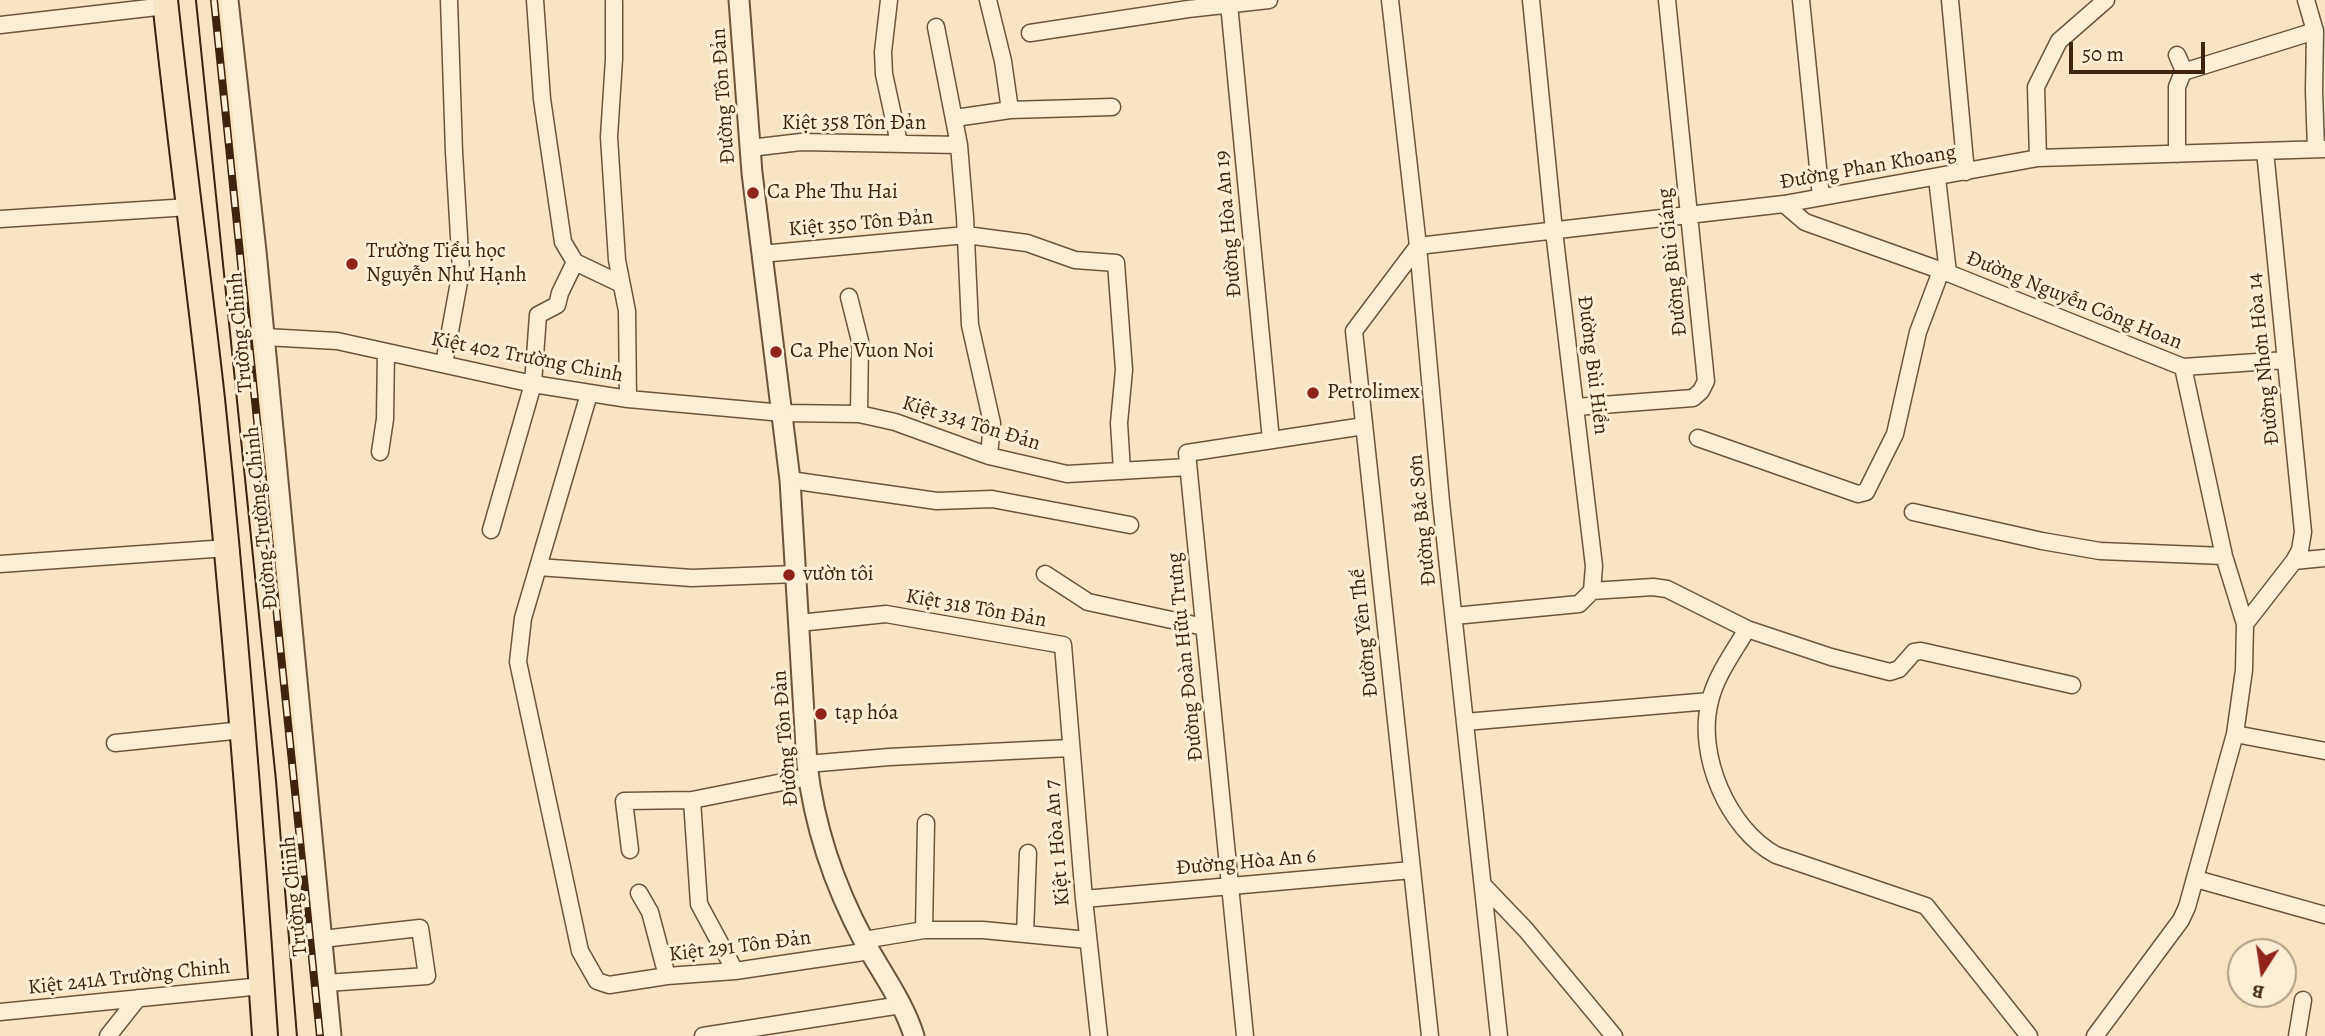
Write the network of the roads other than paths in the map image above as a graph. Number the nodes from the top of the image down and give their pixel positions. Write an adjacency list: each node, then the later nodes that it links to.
1 (209, 0): 97 (highway, Đường Trường Chinh)
2 (228, 0): 51 (street, Trường Chinh)
3 (449, 0): 54 (street)
4 (535, 0): 47 (street)
5 (739, 0): 31 (street, Đường Tôn Đản)
6 (889, 0): 29 (street)
7 (988, 0): 27 (street)
8 (1269, 0): 19 (street)
9 (1390, 0): 45 (street, Đường Bắc Sơn)
10 (1531, 0): 43 (street, Đường Bùi Hiển)
11 (1667, 0): 41 (street, Đường Bùi Giáng)
12 (1801, 0): 38 (street)
13 (1950, 0): 36 (street)
14 (2106, 0): 35 (street)
15 (2306, 0): 22 (street)
16 (614, 2): 49 (street)
17 (165, 3): 20 (street); 40 (highway, Đường Trường Chinh)
18 (1187, 4): 19 (street); 23 (street)
19 (1229, 4): 64 (street, Đường Hòa An 19)
20 (0, 25)
21 (936, 27): 28 (street)
22 (2315, 31): 25 (street); 32 (street)
23 (1030, 33)
24 (2177, 55): 25 (street)
25 (2184, 71): 34 (street)
26 (1112, 107): 27 (street)
27 (1010, 110): 28 (street)
28 (955, 118): 30 (street)
29 (899, 144): 30 (street, Kiệt 358 Tôn Đản); 31 (street, Kiệt 358 Tôn Đản)
30 (959, 145): 44 (street)
31 (750, 148): 46 (street, Đường Tôn Đản)
32 (2320, 149): 33 (street, Đường Phan Khoang)
33 (2265, 151): 34 (street, Đường Phan Khoang); 53 (street, Đường Nhơn Hòa 14)
34 (2177, 155): 35 (street, Đường Phan Khoang)
35 (2038, 158): 36 (street, Đường Phan Khoang)
36 (1966, 172): 37 (street, Đường Phan Khoang)
37 (1937, 178): 38 (street, Đường Phan Khoang); 48 (street)
38 (1821, 197): 39 (street, Đường Phan Khoang)
39 (1784, 204): 41 (street, Đường Phan Khoang); 48 (street, Đường Nguyễn Công Hoan)
40 (189, 207): 42 (street); 73 (highway, Đường Trường Chinh)
41 (1689, 216): 43 (street, Đường Phan Khoang); 59 (street, Đường Bùi Giáng)
42 (0, 219)
43 (1554, 231): 45 (street, Đường Phan Khoang); 59 (street, Đường Bùi Hiển)
44 (966, 235): 46 (street, Kiệt 350 Tôn Đản); 66 (street); 68 (street)
45 (1419, 246): 62 (street, Đường Yên Thế); 82 (street, Đường Bắc Sơn)
46 (761, 254): 60 (street, Đường Tôn Đản)
47 (575, 262): 49 (street); 56 (street)
48 (1944, 272): 55 (street, Đường Nguyễn Công Hoan); 63 (street)
49 (621, 284): 58 (street)
50 (849, 297): 61 (street)
51 (265, 337): 52 (street, Kiệt 402 Trường Chinh); 112 (street, Trường Chinh)
52 (386, 352): 54 (street, Kiệt 402 Trường Chinh); 65 (street)
53 (2286, 360): 55 (street); 76 (street, Đường Nhơn Hòa 14)
54 (444, 364): 56 (street, Kiệt 402 Trường Chinh)
55 (2183, 367): 74 (street, Đường Nguyễn Công Hoan)
56 (533, 384): 57 (street, Kiệt 402 Trường Chinh); 72 (street)
57 (589, 394): 58 (street, Kiệt 402 Trường Chinh); 78 (street)
58 (628, 399): 60 (street, Kiệt 402 Trường Chinh)
59 (1576, 407): 81 (street, Đường Bùi Hiển)
60 (783, 413): 61 (street, Kiệt 334 Tôn Đản); 69 (street, Đường Tôn Đản)
61 (859, 414): 66 (street, Kiệt 334 Tôn Đản)
62 (1364, 426): 64 (street); 103 (street, Đường Yên Thế)
63 (1698, 438)
64 (1271, 440): 67 (street)
65 (380, 452)
66 (989, 456): 68 (street, Kiệt 334 Tôn Đản)
67 (1188, 467): 68 (street, Kiệt 334 Tôn Đản); 85 (street, Đường Đoàn Hữu Trưng)
68 (1122, 471)
69 (790, 480): 71 (street); 79 (street, Đường Tôn Đản)
70 (1913, 512): 74 (street)
71 (1130, 525)
72 (491, 530)
73 (227, 548): 77 (street); 91 (highway, Đường Trường Chinh)
74 (2224, 556): 84 (street, Đường Nguyễn Công Hoan)
75 (2325, 558): 76 (street)
76 (2294, 561): 84 (street)
77 (0, 564)
78 (538, 567): 79 (street); 116 (street, Kiệt 291 Tôn Đản)
79 (796, 574): 83 (street, Đường Tôn Đản)
80 (1045, 574): 85 (street)
81 (1592, 591): 82 (street); 86 (street)
82 (1454, 616): 90 (street, Đường Bắc Sơn)
83 (799, 622): 87 (street, Kiệt 318 Tôn Đản); 96 (street, Đường Tôn Đản)
84 (2245, 624): 92 (street, Đường Nguyễn Công Hoan)
85 (1204, 627): 106 (street, Đường Đoàn Hữu Trưng)
86 (1747, 629): 88 (street); 89 (street)
87 (1063, 645): 94 (street, Kiệt 1 Hòa An 7)
88 (2071, 685)
89 (1710, 701): 90 (street); 134 (street)
90 (1465, 722): 105 (street, Đường Bắc Sơn)
91 (243, 730): 93 (street); 98 (highway, Đường Trường Chinh)
92 (2235, 734): 95 (street); 104 (street, Đường Nguyễn Công Hoan)
93 (114, 743)
94 (1070, 748): 96 (street); 108 (street, Kiệt 1 Hòa An 7)
95 (2325, 751)
96 (808, 770): 99 (street); 114 (street, Đường Tôn Đản)
97 (289, 780): 98 (highway); 125 (highway, Đường Trường Chinh)
98 (248, 783): 118 (highway, Đường Trường Chinh)
99 (692, 800): 101 (street); 115 (street)
100 (926, 823): 110 (street)
101 (630, 850)
102 (1028, 853): 111 (street)
103 (1412, 870): 106 (street, Đường Hòa An 6); 131 (street, Đường Yên Thế)
104 (2196, 878): 109 (street); 135 (street, Đường Nguyễn Công Hoan)
105 (1483, 885): 132 (street, Đường Bắc Sơn); 133 (street)
106 (1229, 886): 108 (street, Đường Hòa An 6); 130 (street, Đường Đoàn Hữu Trưng)
107 (639, 892): 116 (street)
108 (1084, 899): 113 (street, Kiệt 1 Hòa An 7)
109 (2325, 915)
110 (924, 930): 111 (street, Kiệt 291 Tôn Đản); 114 (street, Kiệt 291 Tôn Đản)
111 (1025, 934): 113 (street, Kiệt 291 Tôn Đản)
112 (322, 939): 117 (street, Trường Chinh); 117 (street)
113 (1088, 940): 129 (street, Kiệt 1 Hòa An 7)
114 (867, 945): 115 (street, Kiệt 291 Tôn Đản); 121 (street, Đường Tôn Đản)
115 (735, 971): 116 (street, Kiệt 291 Tôn Đản)
116 (667, 976)
117 (326, 983): 126 (street, Trường Chinh)
118 (262, 986): 119 (street, Kiệt 241A Trường Chinh); 124 (highway, Đường Trường Chinh)
119 (138, 998): 122 (street, Kiệt 241A Trường Chinh); 123 (street)
120 (2303, 1000): 136 (street)
121 (901, 1005): 127 (street); 128 (street, Đường Tôn Đản)
122 (0, 1012)
123 (108, 1036)
124 (265, 1036)
125 (310, 1036)
126 (331, 1036)
127 (703, 1036)
128 (914, 1036)
129 (1099, 1036)
130 (1245, 1036)
131 (1430, 1036)
132 (1499, 1036)
133 (1615, 1036)
134 (2029, 1036)
135 (2095, 1036)
136 (2297, 1036)

